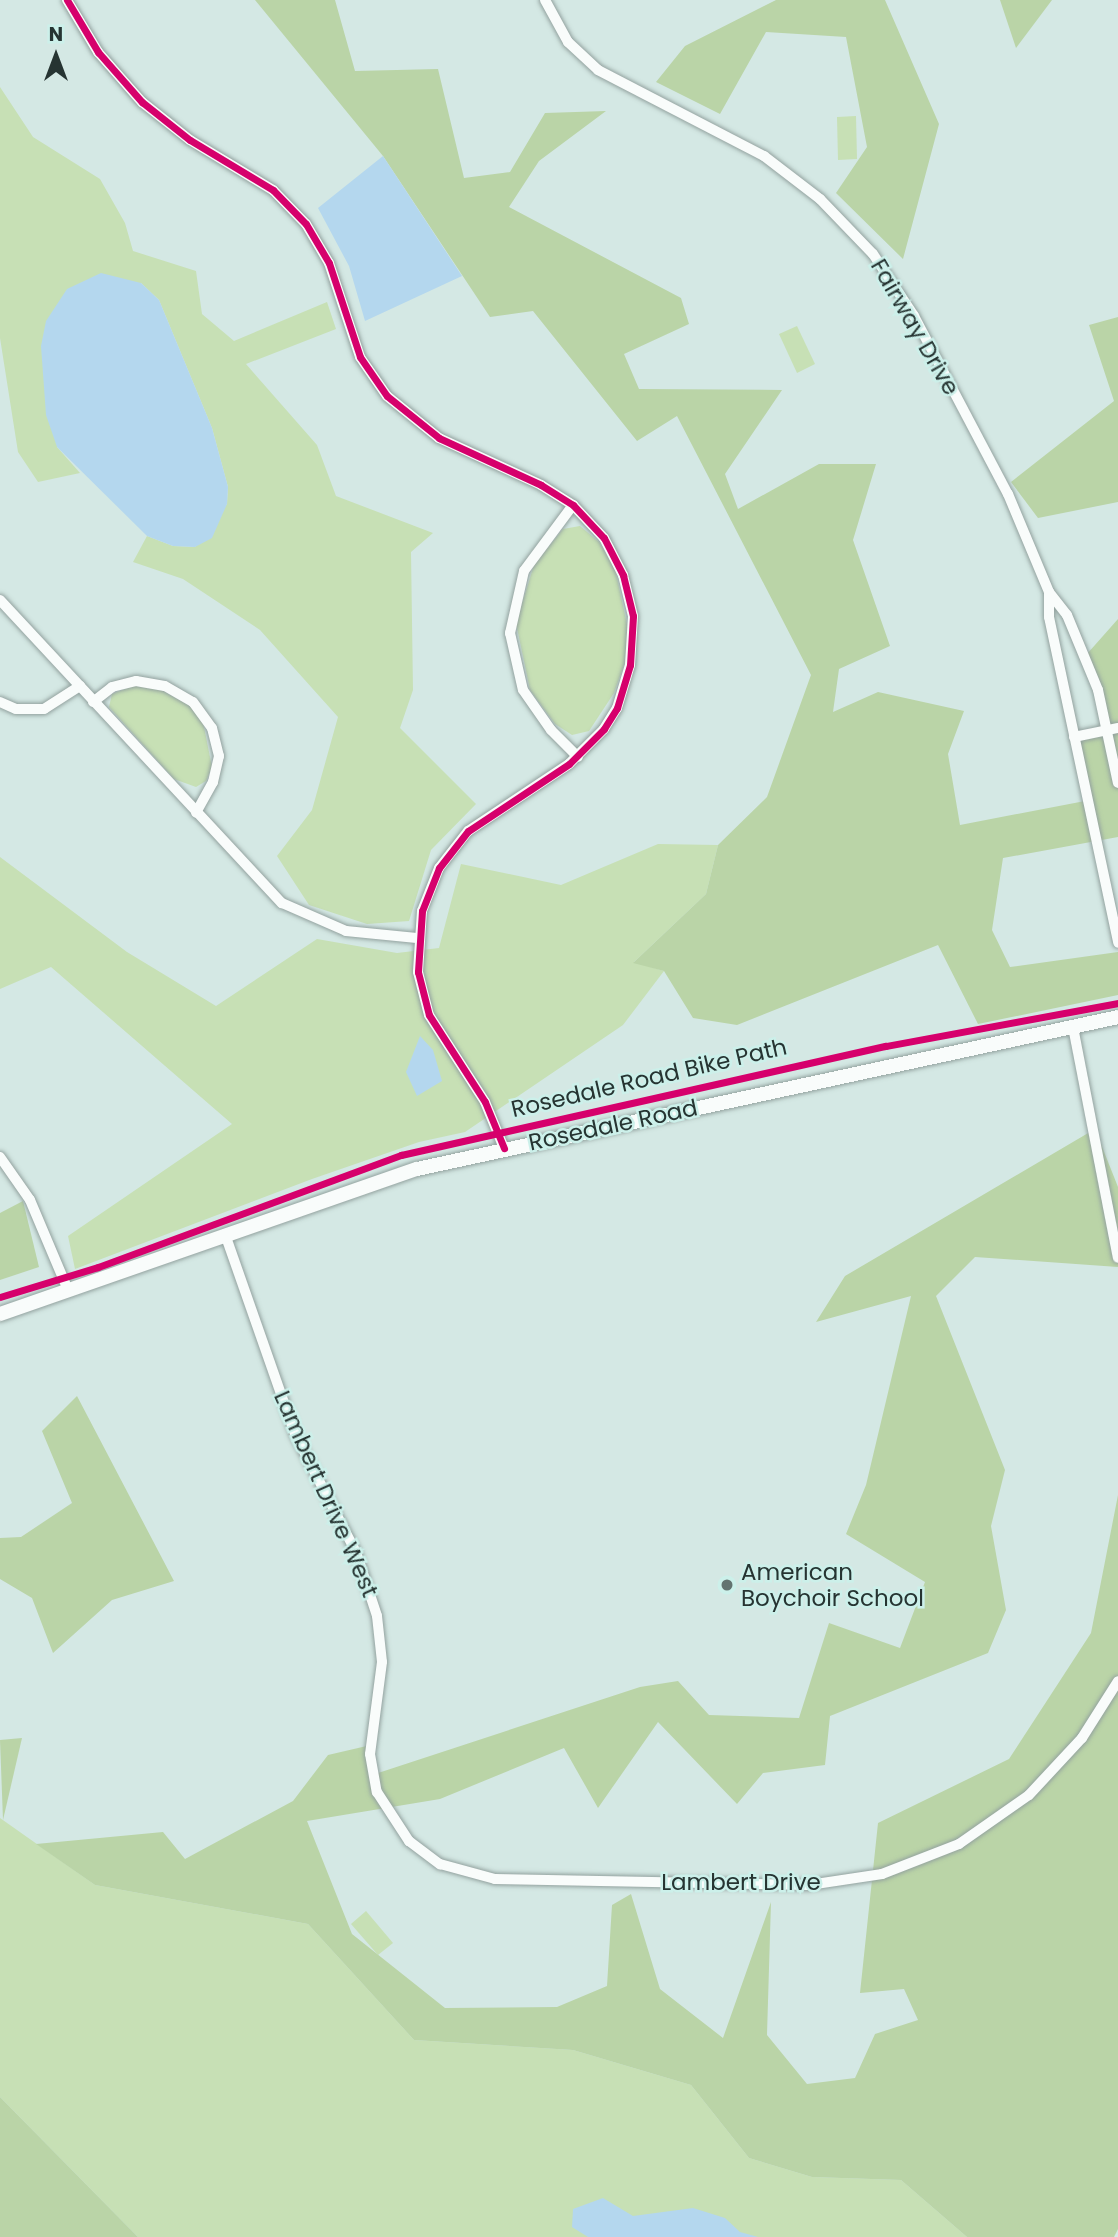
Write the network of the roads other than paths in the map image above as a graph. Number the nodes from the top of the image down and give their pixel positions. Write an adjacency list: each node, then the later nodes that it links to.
1 (67, 0): 3 (street)
2 (545, 0): 4 (street, Fairway Drive)
3 (573, 505): 11 (street); 11 (street)
4 (1049, 592): 9 (street, Fairway Drive); 10 (street, Fairway Drive)
5 (0, 600): 6 (street)
6 (79, 686): 7 (street); 8 (street)
7 (0, 702)
8 (93, 702): 13 (street); 13 (street)
9 (1113, 729): 10 (street); 12 (street, Fairway Drive)
10 (1074, 737): 15 (street, Fairway Drive)
11 (578, 757): 14 (street)
12 (1118, 783)
13 (196, 813): 14 (street)
14 (417, 938): 18 (street)
15 (1118, 943)
16 (1118, 1017): 17 (street, Rosedale Road)
17 (1073, 1027): 18 (street, Rosedale Road); 21 (street)
18 (504, 1149): 20 (street, Rosedale Road)
19 (0, 1157): 22 (street)
20 (225, 1234): 22 (street, Rosedale Road); 25 (street, Lambert Drive West)
21 (1118, 1258)
22 (68, 1290): 23 (street, Rosedale Road)
23 (0, 1314)
24 (1118, 1681): 25 (street, Lambert Drive)
25 (519, 1879)

